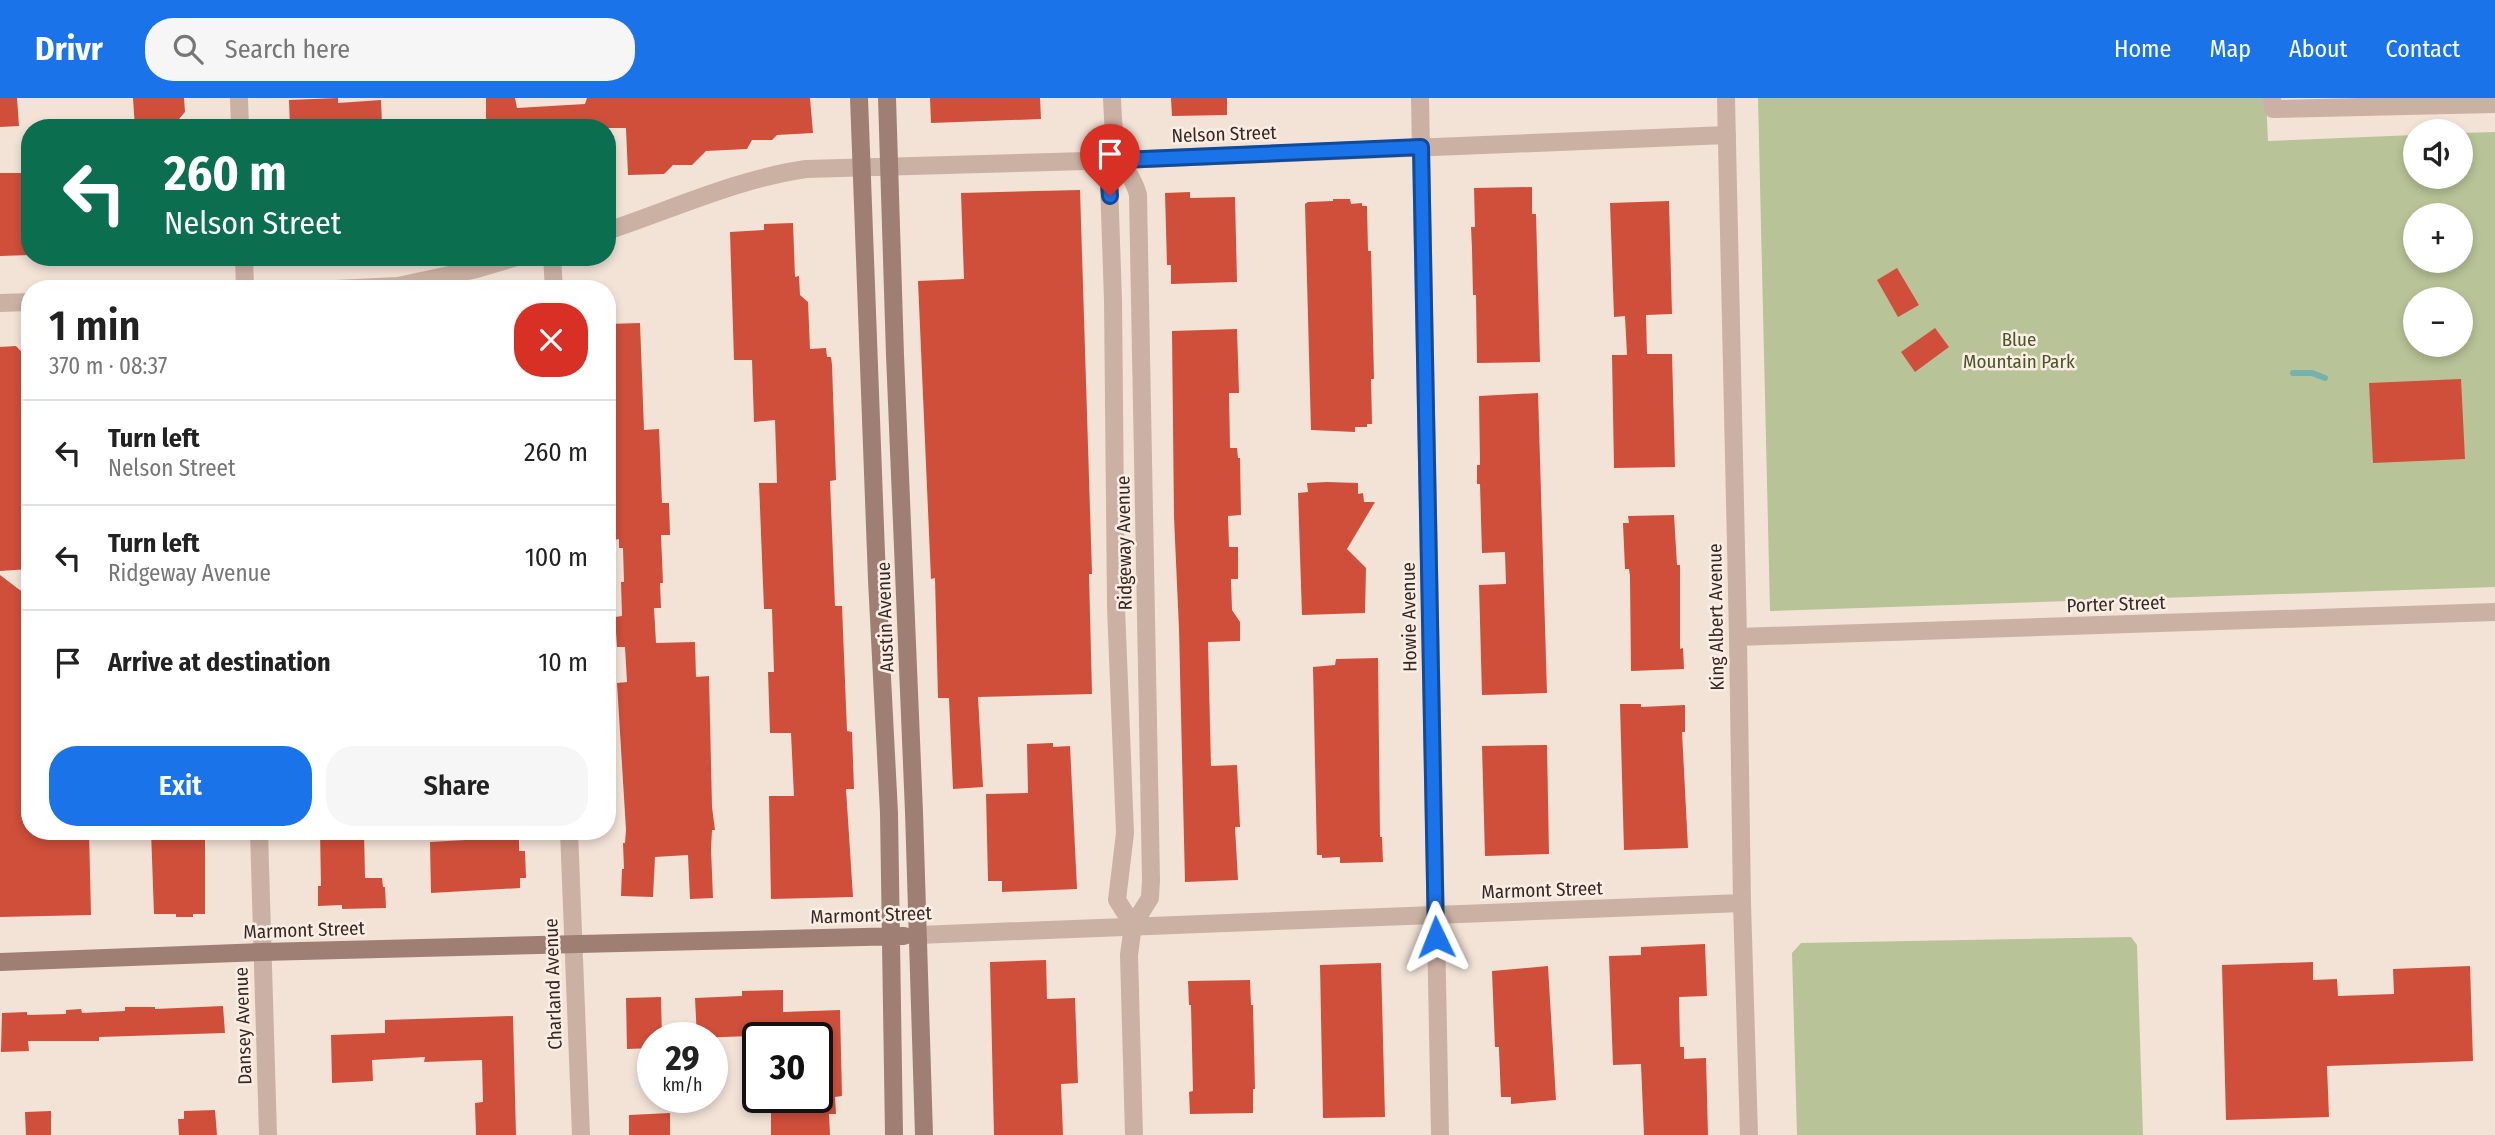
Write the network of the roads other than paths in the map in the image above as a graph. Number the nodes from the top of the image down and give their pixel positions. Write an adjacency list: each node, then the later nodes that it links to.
1 (239, 98): 9 (street)
2 (859, 98): 14 (main road, Austin Avenue)
3 (887, 98): 13 (main road, Austin Avenue)
4 (1112, 98): 12 (street, Ridgeway Avenue)
5 (1420, 98): 11 (street, Howie Avenue)
6 (1726, 98): 10 (street, King Albert Avenue)
7 (2273, 103): 8 (street)
8 (2495, 104)
9 (240, 119)
10 (1727, 135): 11 (street, Nelson Street); 21 (street, King Albert Avenue)
11 (1421, 147): 12 (street, Nelson Street); 25 (street, Howie Avenue)
12 (1121, 160): 13 (street, Nelson Street); 26 (street, Ridgeway Avenue); 26 (street, Ridgeway Avenue)
13 (889, 167): 14 (street, Nelson Street); 27 (main road, Austin Avenue)
14 (862, 168): 15 (street, Nelson Street); 28 (main road, Austin Avenue)
15 (616, 228)
16 (487, 266): 17 (street)
17 (426, 280)
18 (21, 302): 19 (street)
19 (0, 303)
20 (2495, 612): 21 (street, Porter Street)
21 (1738, 637): 24 (street, King Albert Avenue)
22 (259, 840): 30 (street, Dansey Avenue)
23 (569, 840): 29 (street, Charland Avenue)
24 (1742, 903): 25 (street, Marmont Street); 38 (street, King Albert Avenue)
25 (1435, 914): 26 (street, Marmont Street); 37 (street, Howie Avenue)
26 (1133, 925): 27 (street, Marmont Street); 36 (street, Ridgeway Avenue)
27 (918, 935): 28 (main road, Marmont Street); 35 (main road, Austin Avenue)
28 (892, 936): 29 (main road, Marmont Street); 34 (main road, Austin Avenue)
29 (572, 944): 30 (main road, Marmont Street); 33 (street, Charland Avenue)
30 (262, 952): 31 (main road, Marmont Street); 32 (street, Dansey Avenue)
31 (0, 962)
32 (268, 1135)
33 (581, 1135)
34 (894, 1135)
35 (924, 1135)
36 (1134, 1135)
37 (1440, 1135)
38 (1749, 1135)

